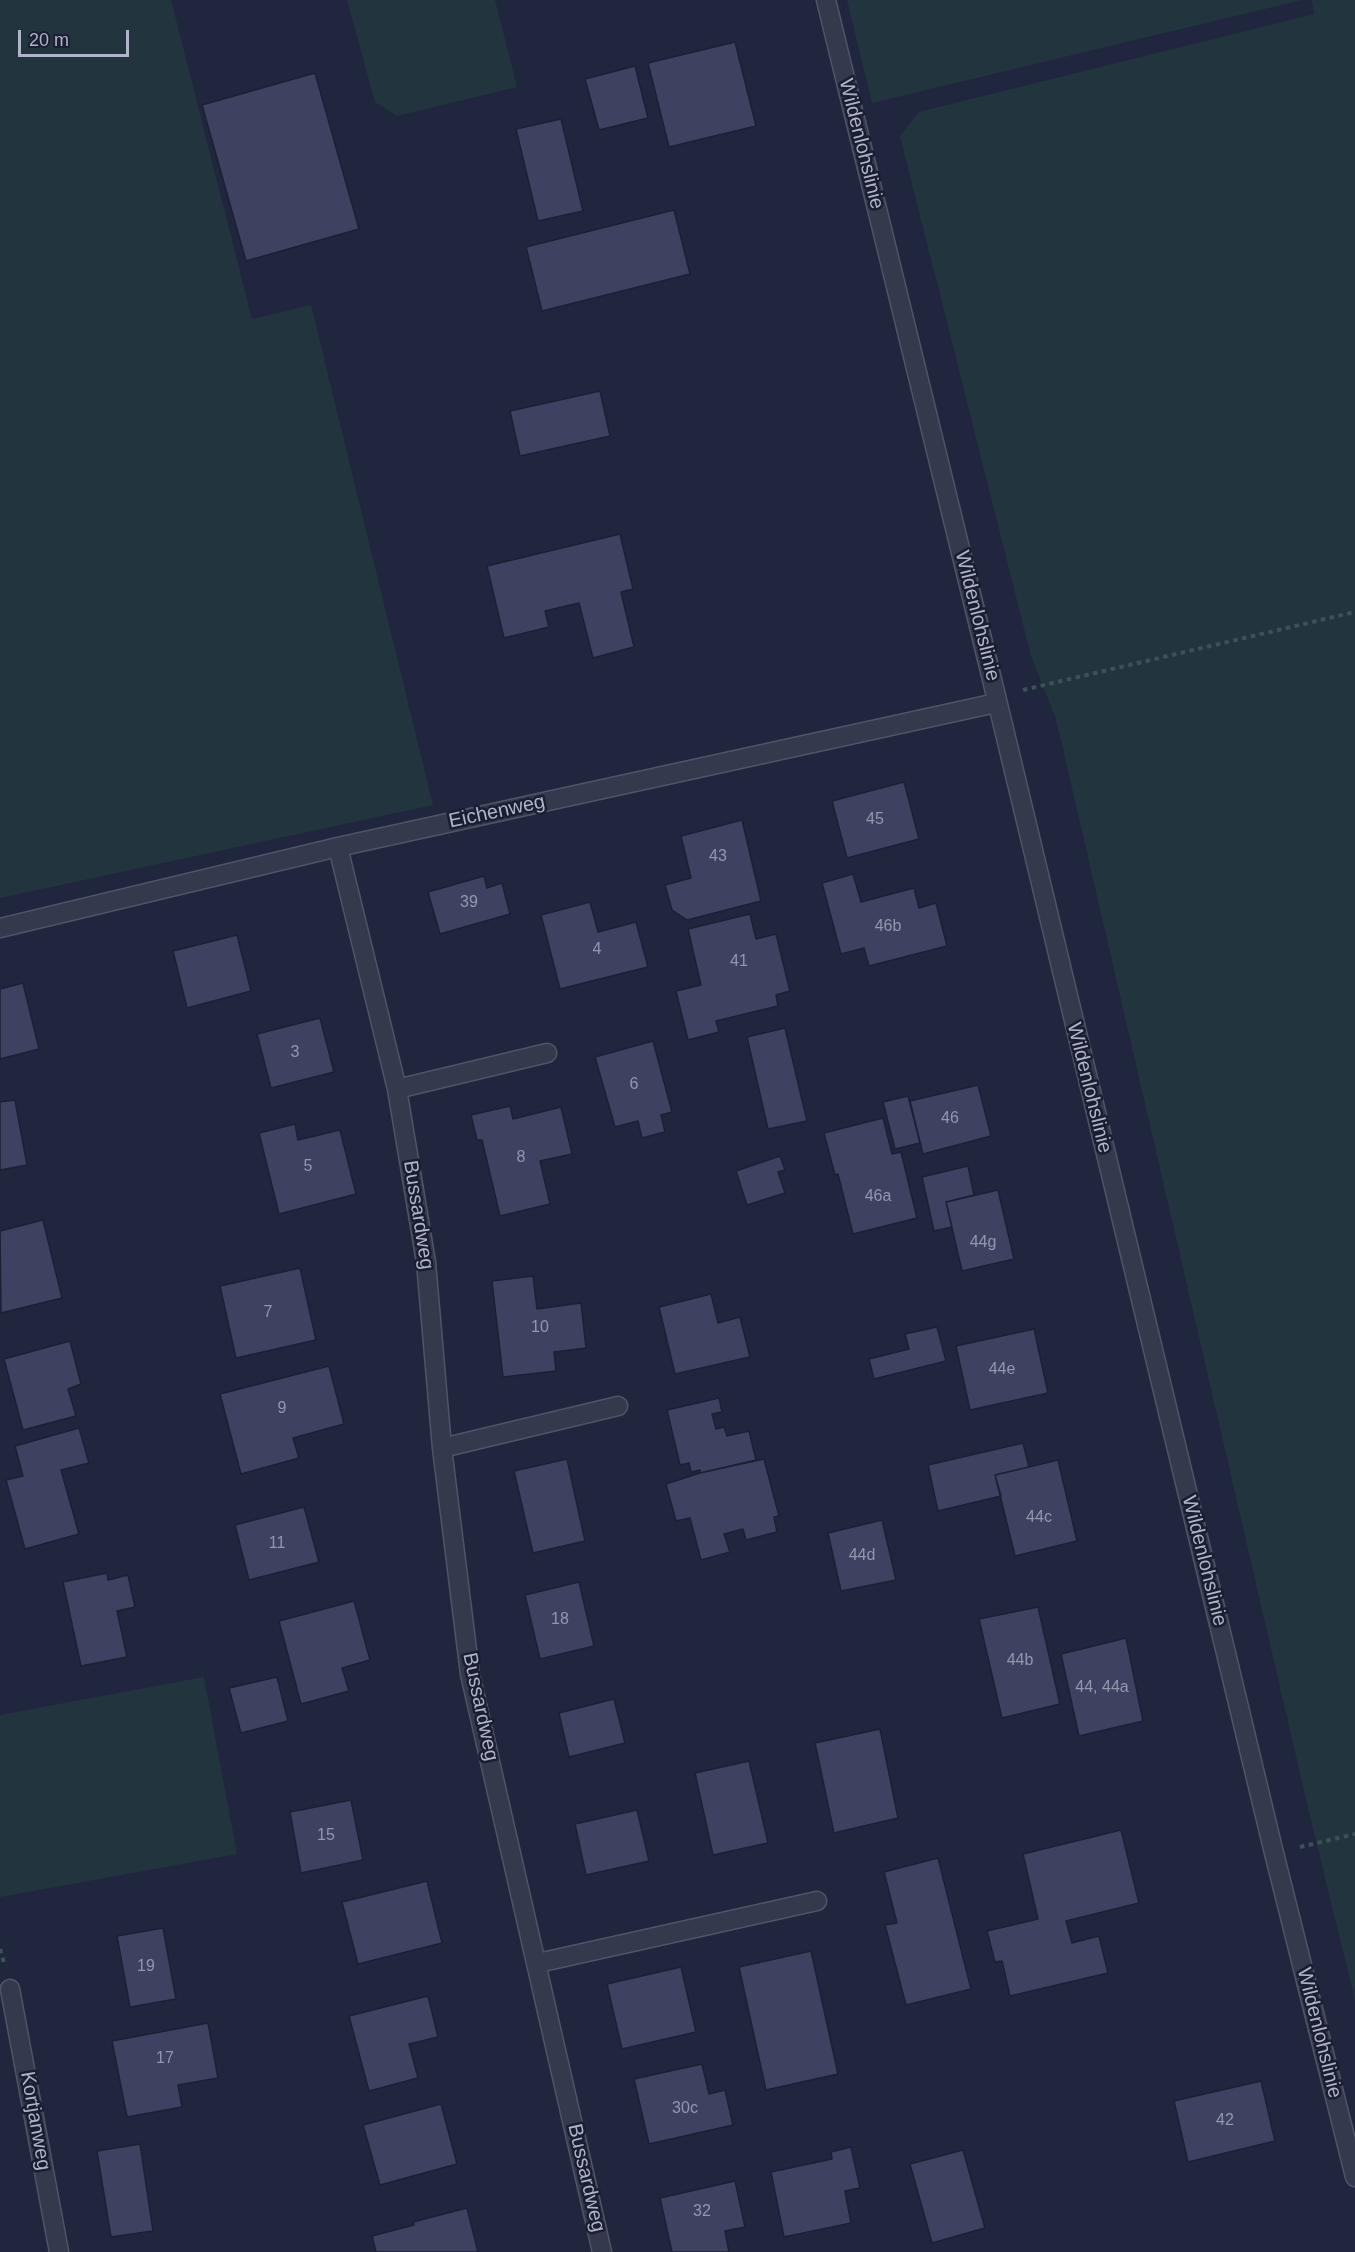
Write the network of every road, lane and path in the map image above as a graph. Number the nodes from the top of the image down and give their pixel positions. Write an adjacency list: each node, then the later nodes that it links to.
1 (826, 0): 3 (street, Wildenlohslinie)
2 (1355, 612): 3 (path)
3 (996, 699): 4 (street, Eichenweg); 11 (street, Wildenlohslinie)
4 (338, 847): 5 (street, Eichenweg); 7 (street, Bussardweg)
5 (0, 928)
6 (548, 1053): 7 (street)
7 (397, 1089): 9 (street, Bussardweg)
8 (618, 1406): 9 (street)
9 (442, 1448): 13 (street, Bussardweg)
10 (1355, 1834): 11 (path)
11 (1274, 1853): 15 (street, Wildenlohslinie)
12 (817, 1901): 13 (street)
13 (538, 1963): 17 (street, Bussardweg)
14 (10, 1989): 16 (street, Kortjanweg)
15 (1355, 2176)
16 (59, 2252)
17 (602, 2252)

